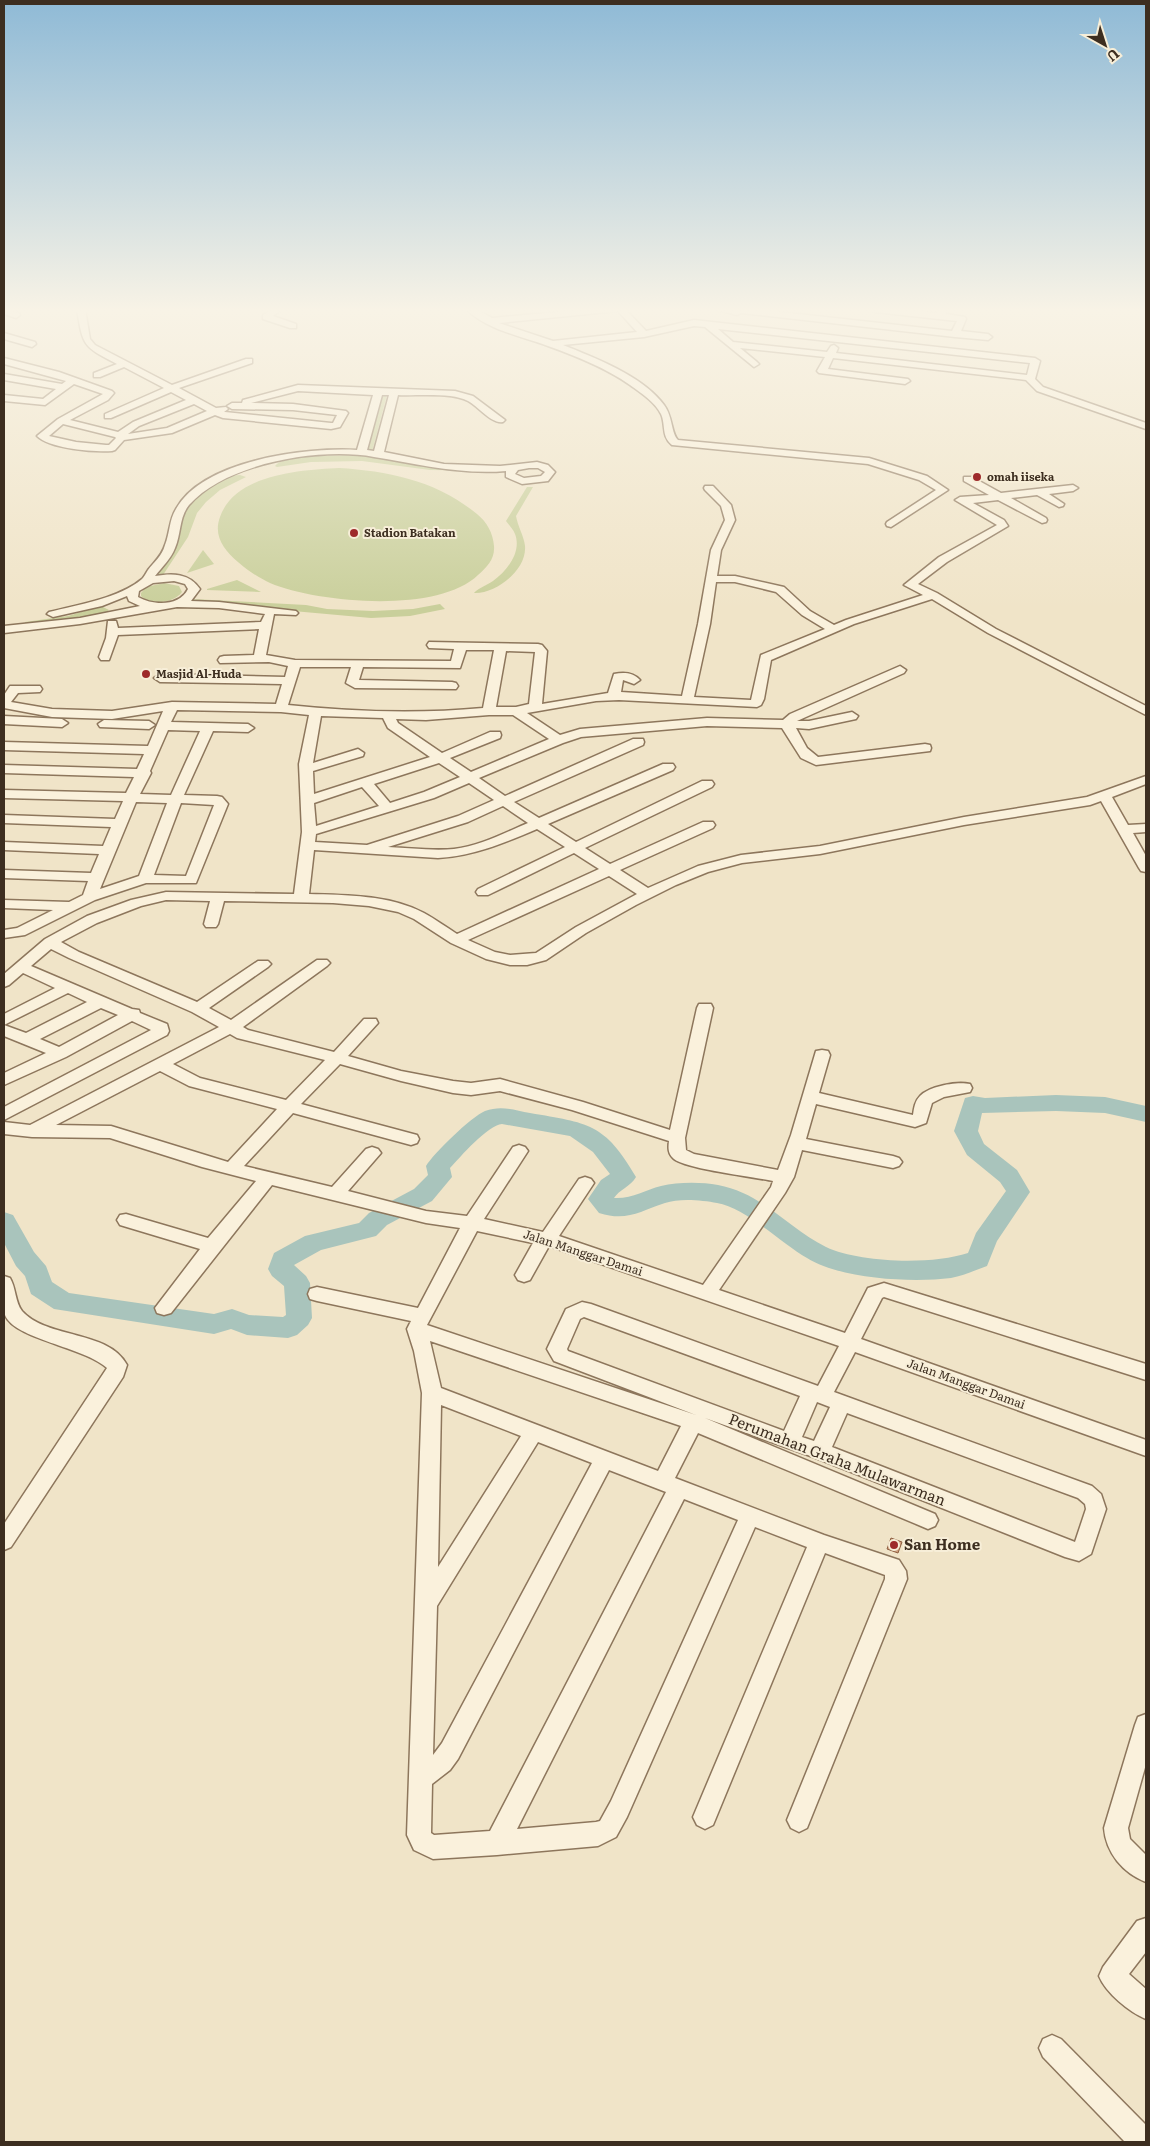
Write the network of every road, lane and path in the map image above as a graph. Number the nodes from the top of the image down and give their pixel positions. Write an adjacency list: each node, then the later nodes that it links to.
1 (83, 409): 15 (street)
2 (123, 409): 13 (street)
3 (172, 409): 17 (street)
4 (212, 409): 12 (street)
5 (222, 409): 12 (street)
6 (311, 409): 12 (street)
7 (373, 409): 18 (street)
8 (390, 409): 19 (street)
9 (485, 409): 14 (street)
10 (662, 409): 24 (street)
11 (1098, 409): 16 (street)
12 (216, 411): 17 (street)
13 (108, 416)
14 (500, 420)
15 (61, 421): 17 (street); 17 (street)
16 (1146, 426)
17 (120, 436)
18 (360, 453): 19 (street); 32 (street)
19 (378, 455): 20 (street)
20 (515, 468)
21 (968, 478): 26 (street)
22 (709, 488): 31 (street)
23 (1073, 488): 25 (street)
24 (942, 490): 27 (street); 30 (street)
25 (1040, 492): 26 (street); 28 (street)
26 (1001, 496): 27 (street); 29 (street)
27 (962, 501): 34 (street)
28 (1059, 504)
29 (1042, 520)
30 (891, 524)
31 (711, 579): 44 (street); 61 (street)
32 (148, 581): 33 (street); 36 (street)
33 (134, 588): 35 (street); 37 (street)
34 (933, 595): 44 (street); 69 (street)
35 (98, 604): 40 (street); 43 (street)
36 (174, 604): 37 (street); 38 (street)
37 (159, 606): 40 (street)
38 (271, 611): 39 (street); 42 (street)
39 (292, 613)
40 (116, 615): 43 (street); 45 (street)
41 (4, 619): 43 (street)
42 (265, 625): 45 (street); 50 (street)
43 (11, 626)
44 (834, 630): 61 (street)
45 (112, 632): 49 (street)
46 (433, 645): 47 (street)
47 (461, 646): 48 (street); 54 (street)
48 (502, 647): 66 (street); 67 (street)
49 (105, 657)
50 (260, 658): 51 (street); 53 (street)
51 (224, 660)
52 (358, 663): 53 (street); 54 (street); 62 (street)
53 (295, 664): 58 (street)
54 (456, 665): 62 (street)
55 (900, 670): 74 (street)
56 (160, 678): 58 (street)
57 (634, 680): 60 (street)
58 (291, 681): 65 (street)
59 (36, 688): 63 (street)
60 (614, 696): 61 (street); 66 (street)
61 (687, 700)
62 (449, 701): 67 (street); 73 (street)
63 (4, 704): 64 (street)
64 (172, 706): 65 (street); 75 (street)
65 (281, 708): 70 (street)
66 (533, 708): 68 (street)
67 (489, 711): 68 (street)
68 (516, 711): 79 (street)
69 (1146, 711)
70 (316, 712): 73 (street); 88 (street)
71 (852, 716): 74 (street)
72 (4, 720): 75 (street)
73 (390, 720): 85 (street)
74 (786, 724): 79 (street); 82 (street)
75 (156, 725): 76 (street); 83 (street)
76 (208, 728): 77 (street); 97 (street)
77 (248, 728)
78 (495, 735): 85 (street)
79 (558, 740): 90 (street)
80 (638, 742): 99 (street)
81 (4, 746): 83 (street)
82 (925, 748)
83 (152, 750): 89 (street)
84 (358, 753): 88 (street)
85 (440, 758): 90 (street); 92 (street)
86 (668, 767): 103 (street)
87 (4, 769): 89 (street)
88 (307, 769): 98 (street)
89 (144, 773): 96 (street)
90 (472, 779): 99 (street); 100 (street)
91 (1146, 780): 95 (street)
92 (366, 783): 98 (street); 100 (street)
93 (708, 784): 109 (street)
94 (4, 794): 96 (street)
95 (1105, 796): 106 (street); 118 (street)
96 (132, 797): 97 (street); 102 (street)
97 (176, 798): 116 (street); 116 (street)
98 (309, 800): 107 (street)
99 (504, 801): 103 (street); 110 (street)
100 (388, 808): 107 (street)
101 (4, 819): 102 (street)
102 (121, 823): 111 (street)
103 (538, 824): 109 (street); 110 (street)
104 (708, 825): 113 (street)
105 (1146, 828): 106 (street)
106 (1124, 829): 112 (street)
107 (309, 839): 110 (street); 121 (street)
108 (4, 846): 111 (street)
109 (575, 848): 113 (street); 117 (street)
110 (366, 849)
111 (109, 850): 115 (street)
112 (1146, 868)
113 (609, 871): 118 (street); 126 (street)
114 (4, 874): 115 (street)
115 (96, 877): 119 (street)
116 (145, 879): 119 (street)
117 (483, 892)
118 (647, 894): 126 (street)
119 (90, 897): 123 (street)
120 (218, 897): 121 (street); 124 (street); 127 (street)
121 (301, 899): 126 (street)
122 (4, 904): 123 (street)
123 (70, 906): 125 (street)
124 (211, 924)
125 (4, 934)
126 (456, 940)
127 (50, 942): 130 (street); 134 (street)
128 (322, 963): 139 (street)
129 (263, 964): 134 (street)
130 (21, 966): 131 (street); 132 (street)
131 (4, 982)
132 (68, 987): 133 (street); 137 (street)
133 (101, 1001): 136 (street); 141 (street)
134 (198, 1008): 139 (street)
135 (705, 1008): 154 (street)
136 (133, 1014): 142 (street); 146 (street)
137 (4, 1020)
138 (370, 1023): 144 (street)
139 (229, 1027): 144 (street); 145 (street)
140 (4, 1030): 141 (street)
141 (27, 1039): 142 (street)
142 (60, 1053): 146 (street); 147 (street)
143 (822, 1056): 149 (street)
144 (338, 1058): 150 (street); 154 (street)
145 (159, 1063): 150 (street); 153 (street)
146 (88, 1069): 151 (street)
147 (4, 1080)
148 (964, 1088): 149 (street)
149 (810, 1097): 156 (street)
150 (290, 1107): 155 (street); 160 (street)
151 (4, 1114)
152 (4, 1128): 153 (street, Jalan Manggar Damai)
153 (32, 1131): 160 (street, Jalan Manggar Damai)
154 (677, 1138): 163 (street)
155 (411, 1139)
156 (796, 1143): 159 (street); 163 (street)
157 (519, 1150): 166 (street)
158 (372, 1153): 164 (street)
159 (893, 1162)
160 (232, 1168): 161 (street, Jalan Manggar Damai)
161 (269, 1177): 164 (street, Jalan Manggar Damai); 168 (street)
162 (585, 1183): 167 (street)
163 (782, 1183): 172 (street)
164 (336, 1194): 166 (street, Jalan Manggar Damai)
165 (126, 1220): 168 (street)
166 (472, 1223): 167 (street, Jalan Manggar Damai); 174 (street)
167 (546, 1239): 169 (street); 172 (street, Jalan Manggar Damai)
168 (212, 1246): 173 (street)
169 (524, 1274)
170 (4, 1283): 188 (street)
171 (317, 1294): 174 (street)
172 (706, 1294): 175 (street, Jalan Manggar Damai)
173 (164, 1308)
174 (420, 1322): 177 (street); 179 (street)
175 (851, 1343): 176 (street); 178 (street); 182 (street, Jalan Manggar Damai)
176 (1146, 1372)
177 (432, 1393): 180 (street); 190 (street)
178 (825, 1397): 181 (street); 181 (street, Perumahan Graha Mulawarman); 183 (street); 183 (street, Perumahan Graha Mulawarman)
179 (693, 1422): 185 (street); 187 (street)
180 (534, 1432): 184 (street); 190 (street)
181 (790, 1442): 183 (street, Perumahan Graha Mulawarman)
182 (1146, 1448)
183 (820, 1451)
184 (605, 1459): 185 (street); 192 (street)
185 (671, 1485): 186 (street); 195 (street)
186 (750, 1515): 189 (street); 195 (street)
187 (928, 1520)
188 (4, 1541)
189 (819, 1542): 193 (street); 194 (street)
190 (425, 1605): 192 (street)
191 (1146, 1725): 196 (street)
192 (421, 1778): 195 (street)
193 (705, 1817)
194 (799, 1820)
195 (497, 1843)
196 (1146, 1870)
197 (1146, 1930): 198 (street)
198 (1146, 2006)
199 (1052, 2048): 200 (street)
200 (1144, 2142)

